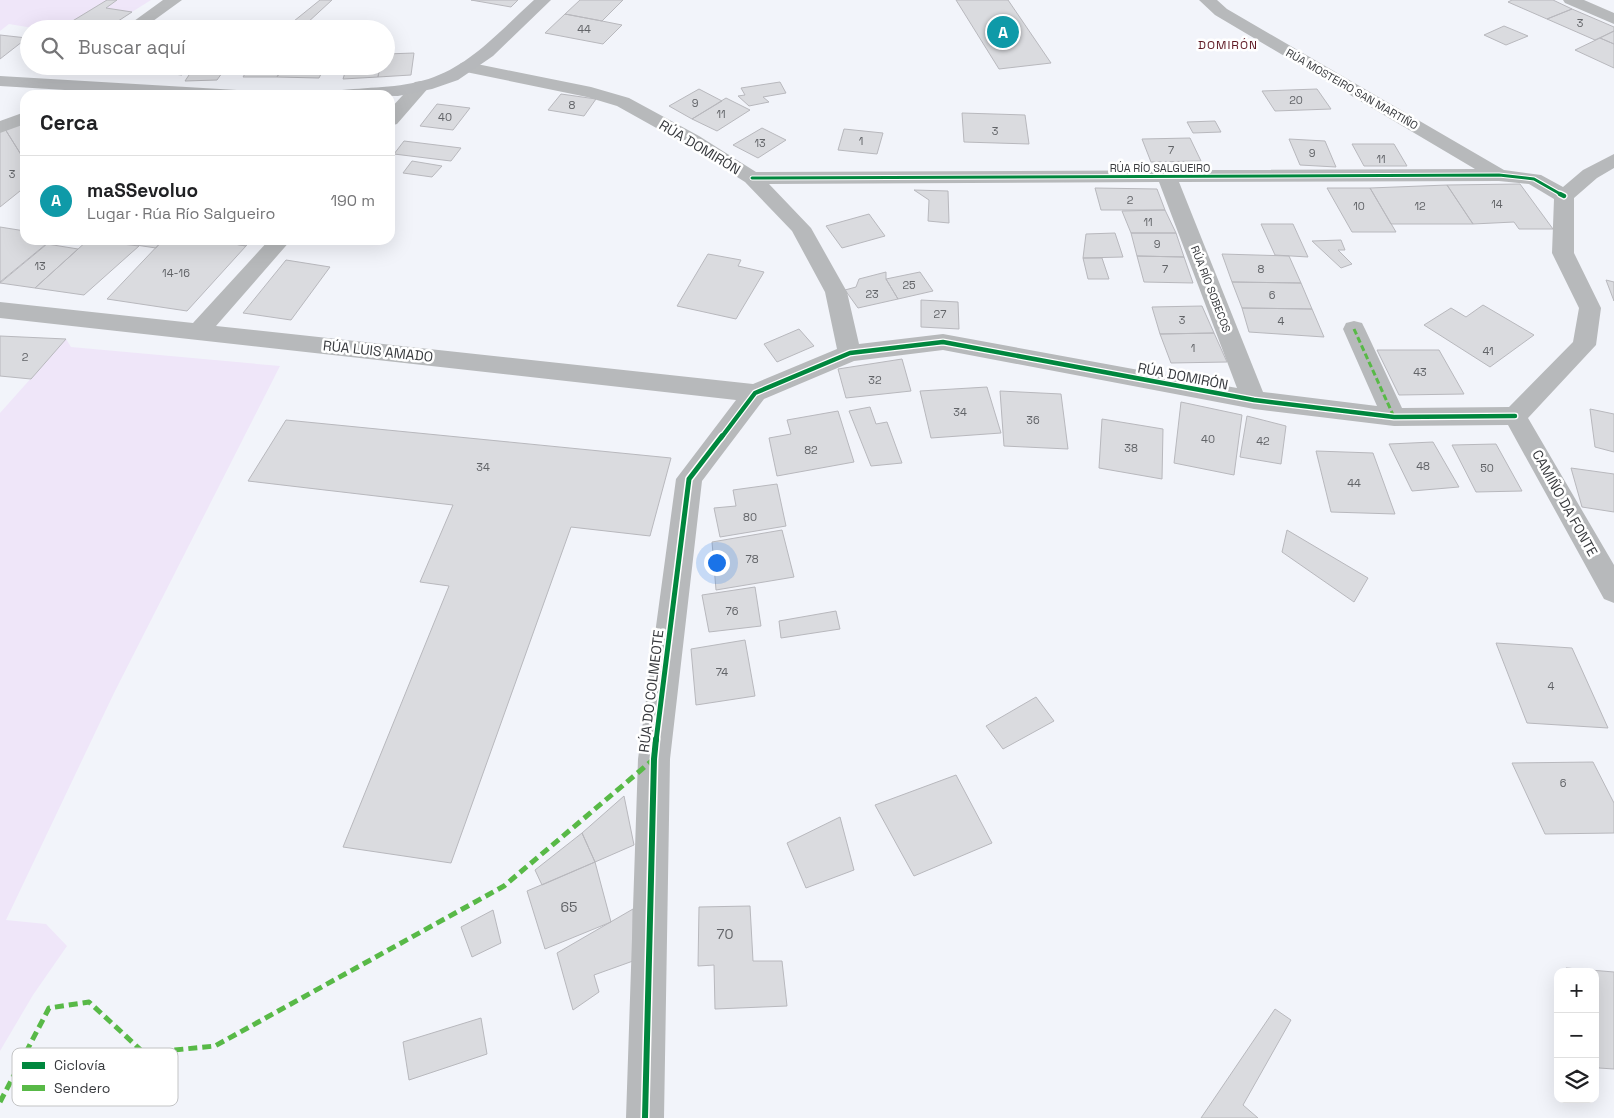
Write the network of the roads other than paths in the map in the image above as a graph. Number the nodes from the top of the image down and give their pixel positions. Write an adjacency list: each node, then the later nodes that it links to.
1 (174, 0): 6 (street)
2 (543, 0): 7 (street)
3 (1207, 0): 16 (street, RÚA MOSTEIRO SAN MARTIÑO)
4 (1571, 0): 5 (street)
5 (1614, 19)
6 (144, 20)
7 (467, 67): 9 (street); 17 (street, RÚA DOMIRÓN)
8 (0, 81): 10 (street)
9 (421, 86): 11 (street); 12 (street)
10 (88, 90)
11 (386, 90)
12 (395, 115)
13 (20, 120): 14 (street)
14 (0, 127)
15 (1614, 160): 19 (street)
16 (1498, 175): 18 (street, RÚA RÍO SALGUEIRO); 19 (street, RÚA RÍO SALGUEIRO)
17 (752, 178): 18 (street, RÚA RÍO SALGUEIRO); 24 (street, RÚA DOMIRÓN)
18 (1167, 178): 26 (street, RÚA RÍO SOBECOS)
19 (1564, 196): 27 (street)
20 (276, 245): 23 (street)
21 (0, 310): 23 (street, RÚA LUIS AMADO)
22 (1354, 329): 28 (street)
23 (198, 332): 25 (street, RÚA LUIS AMADO)
24 (850, 354): 25 (street); 26 (street, RÚA DOMIRÓN)
25 (755, 393): 30 (street, RÚA DO COLMEOTE)
26 (1254, 400): 28 (street, RÚA DOMIRÓN)
27 (1515, 416): 28 (street, RÚA DOMIRÓN); 29 (street, CAMIÑO DA FONTE)
28 (1394, 417)
29 (1614, 591)
30 (645, 1118)

